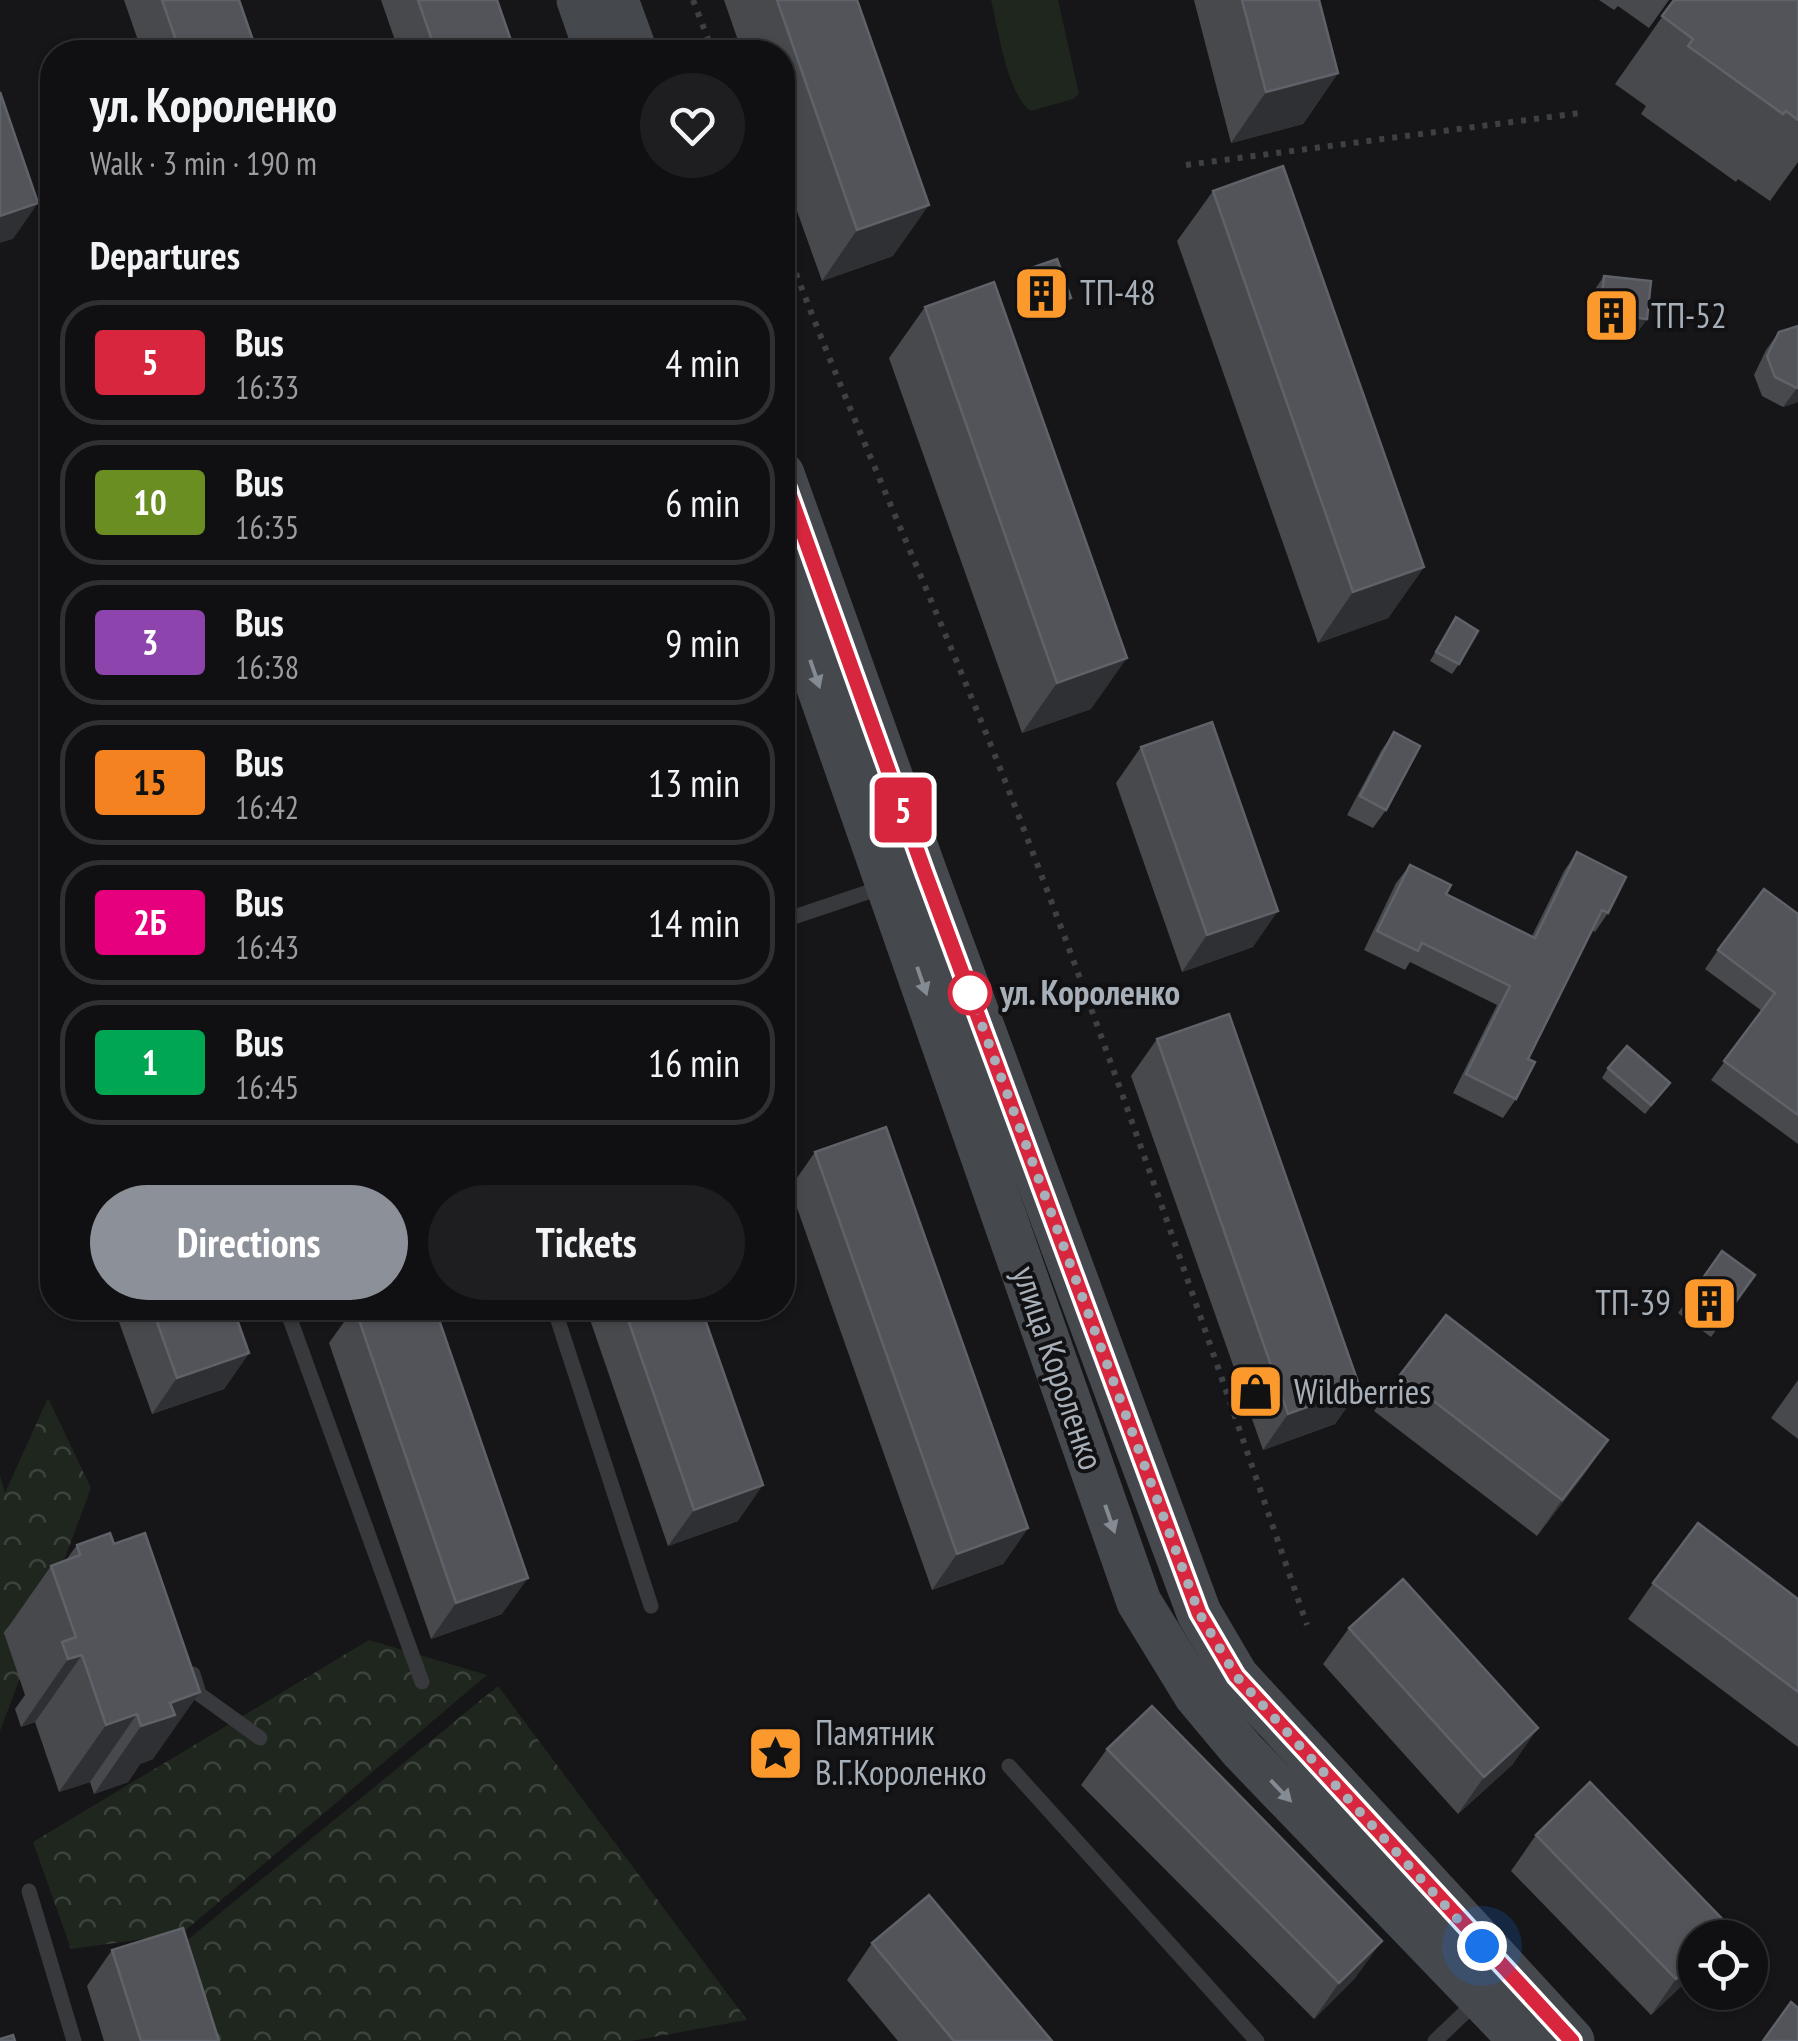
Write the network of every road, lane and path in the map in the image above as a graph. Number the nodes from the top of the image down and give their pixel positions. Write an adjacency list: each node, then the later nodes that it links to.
1 (578, 0): 4 (street)
2 (616, 0): 5 (street)
3 (693, 0): 6 (path)
4 (593, 40)
5 (630, 40)
6 (708, 40)
7 (1580, 113): 8 (path)
8 (1186, 164)
9 (795, 271): 17 (path)
10 (795, 516): 12 (street, улица Короленко)
11 (795, 613): 12 (street, улица Короленко, one-way to 12)
12 (907, 879): 13 (lane); 23 (street, улица Короленко)
13 (795, 917)
14 (290, 1320): 19 (lane)
15 (558, 1320): 16 (lane)
16 (651, 1606)
17 (1307, 1625)
18 (188, 1660): 20 (lane)
19 (422, 1682)
20 (260, 1738)
21 (1009, 1766): 25 (lane)
22 (29, 1891): 24 (lane)
23 (1494, 1986): 26 (lane); 27 (street, улица Короленко); 28 (street, улица Короленко)
24 (74, 2041)
25 (1257, 2041)
26 (1435, 2041)
27 (1522, 2041)
28 (1572, 2041)

